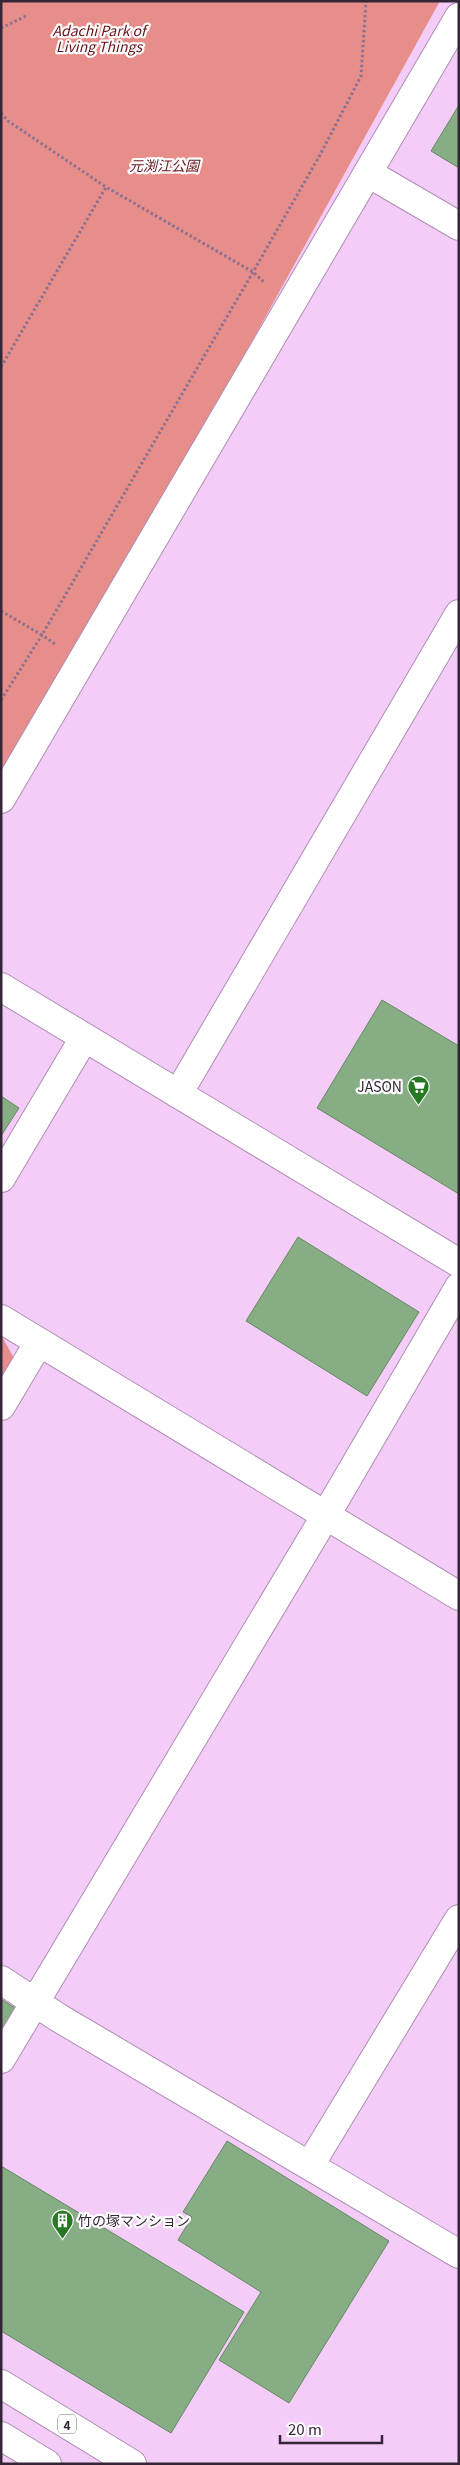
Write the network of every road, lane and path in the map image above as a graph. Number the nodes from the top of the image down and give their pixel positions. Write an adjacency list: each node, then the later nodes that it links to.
1 (366, 1): 9 (path)
2 (26, 16): 4 (path)
3 (459, 17): 6 (main road)
4 (1, 28)
5 (1, 113): 7 (path)
6 (368, 172): 8 (main road); 18 (main road)
7 (106, 187): 9 (path); 11 (path)
8 (459, 226)
9 (253, 272): 10 (path); 15 (path)
10 (265, 283)
11 (3, 361): 12 (path)
12 (1, 367)
13 (1, 611): 15 (path)
14 (459, 614): 21 (main road)
15 (42, 635): 16 (path); 17 (path)
16 (60, 648)
17 (1, 700)
18 (1, 799)
19 (1, 987): 20 (main road)
20 (84, 1038): 21 (main road); 22 (main road)
21 (178, 1094): 23 (main road)
22 (1, 1178)
23 (459, 1263)
24 (459, 1287): 28 (main road)
25 (1, 1319): 26 (main road)
26 (39, 1342): 27 (main road); 28 (main road)
27 (1, 1406)
28 (326, 1515): 29 (main road); 32 (main road)
29 (459, 1596)
30 (459, 1919): 34 (main road)
31 (1, 1980): 32 (main road)
32 (35, 2002): 33 (main road); 34 (main road)
33 (1, 2059)
34 (310, 2165): 35 (main road)
35 (459, 2254)
36 (1, 2384): 39 (main road, 4)
37 (1, 2436): 38 (main road)
38 (48, 2464)
39 (132, 2464)

